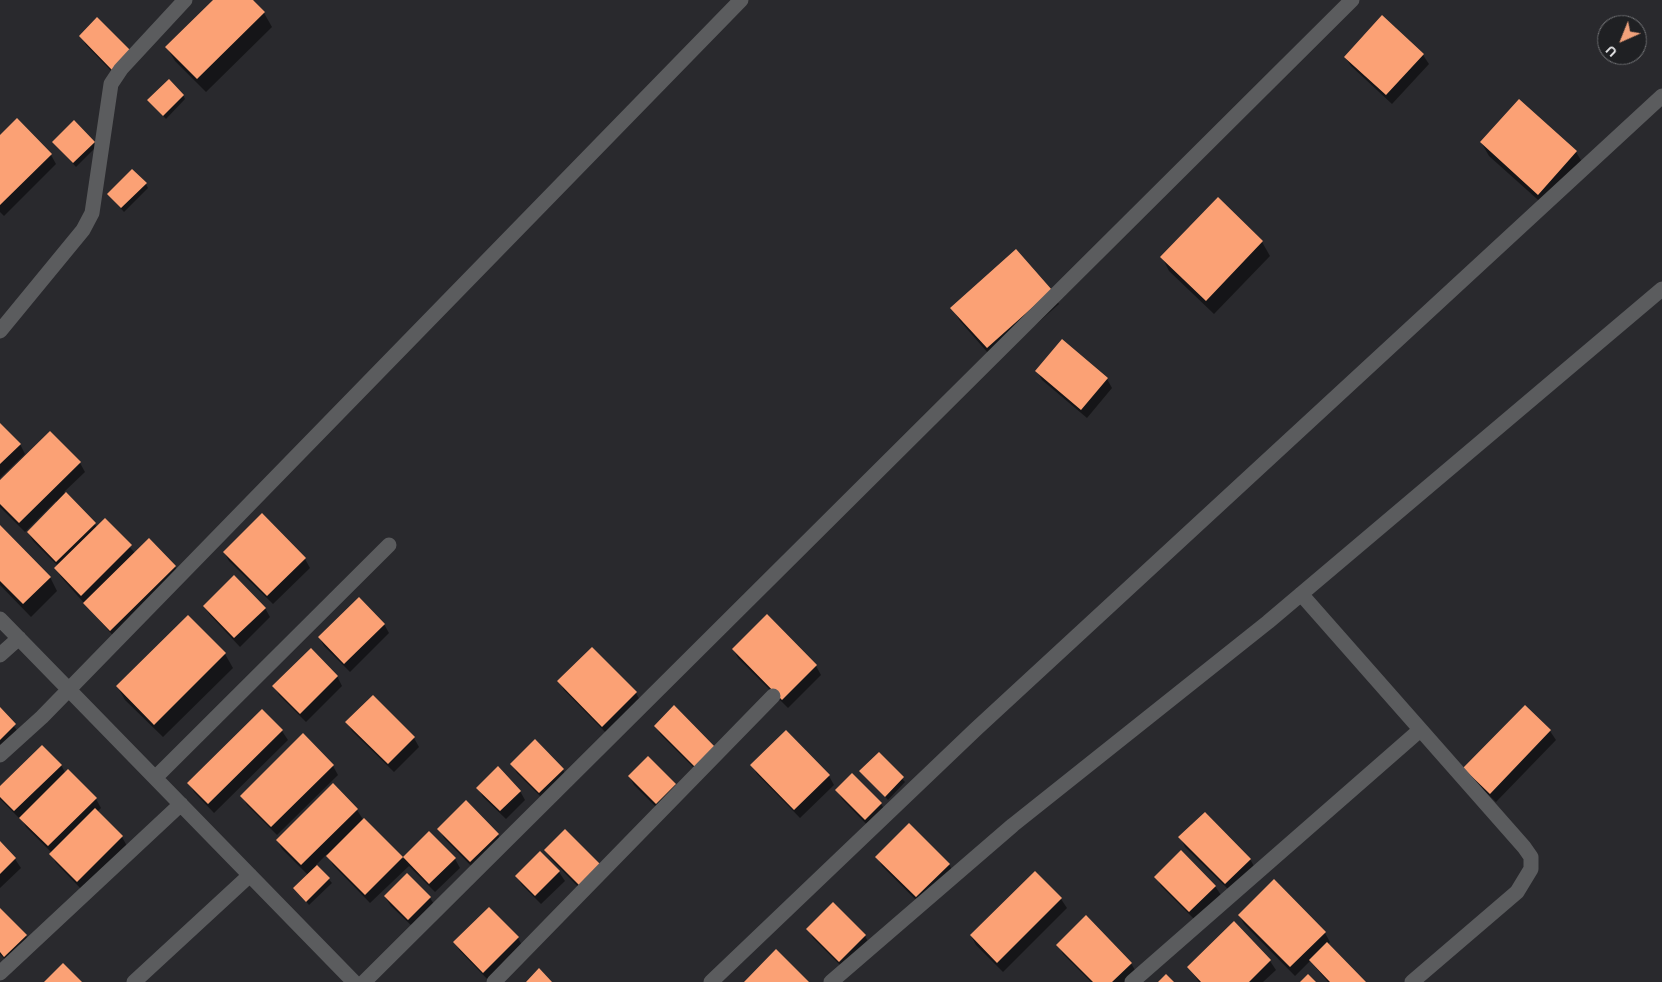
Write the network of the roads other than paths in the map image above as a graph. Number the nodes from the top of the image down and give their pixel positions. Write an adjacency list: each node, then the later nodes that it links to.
1 (741, 0): 12 (street)
2 (1352, 0): 22 (street)
3 (183, 1): 6 (street)
4 (1662, 96): 24 (street)
5 (1662, 289): 8 (street)
6 (0, 331)
7 (389, 545): 16 (street)
8 (1302, 594): 14 (street); 25 (street)
9 (0, 619): 10 (street)
10 (19, 638): 11 (street); 12 (street)
11 (0, 654)
12 (68, 688): 15 (street); 16 (street)
13 (773, 696): 23 (street)
14 (1420, 730): 26 (street); 27 (street)
15 (0, 755)
16 (155, 778): 17 (street)
17 (181, 804): 18 (street); 19 (street)
18 (250, 875): 20 (street); 21 (street)
19 (0, 973)
20 (346, 979)
21 (134, 982)
22 (364, 982)
23 (494, 982)
24 (710, 982)
25 (831, 982)
26 (1132, 982)
27 (1412, 982)

